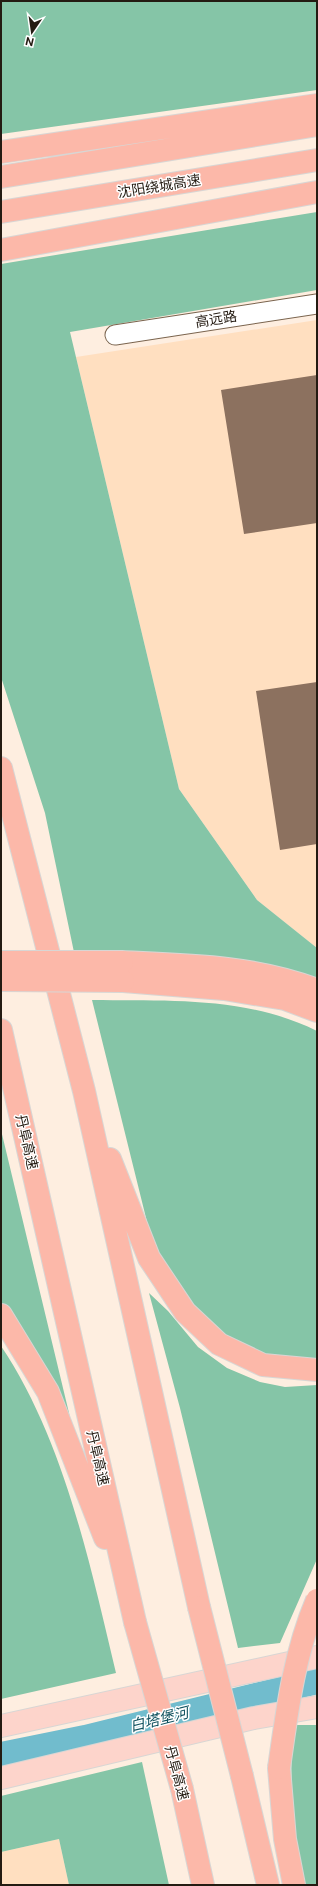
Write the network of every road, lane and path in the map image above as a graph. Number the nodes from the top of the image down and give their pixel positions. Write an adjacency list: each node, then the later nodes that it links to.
1 (317, 105): 3 (highway)
2 (317, 125): 5 (highway)
3 (1, 152)
4 (317, 160): 7 (highway, 沈阳绕城高速)
5 (1, 177)
6 (317, 192): 8 (highway)
7 (1, 212)
8 (1, 250)
9 (317, 304): 10 (street, 高远路)
10 (115, 334)
11 (1, 768): 18 (highway)
12 (1, 962): 13 (highway, bridge)
13 (122, 972): 14 (highway, bridge); 15 (highway); 16 (highway)
14 (1, 980)
15 (317, 990)
16 (317, 1011)
17 (1, 1030): 22 (highway, 丹阜高速)
18 (84, 1091): 20 (highway); 28 (highway, bridge)
19 (1, 1315): 22 (highway)
20 (317, 1370)
21 (317, 1600): 29 (highway, bridge)
22 (133, 1613): 27 (highway, 丹阜高速, bridge)
23 (317, 1657): 25 (main road)
24 (317, 1707): 26 (main road)
25 (1, 1726)
26 (1, 1778)
27 (203, 1885)
28 (268, 1885)
29 (294, 1885)

